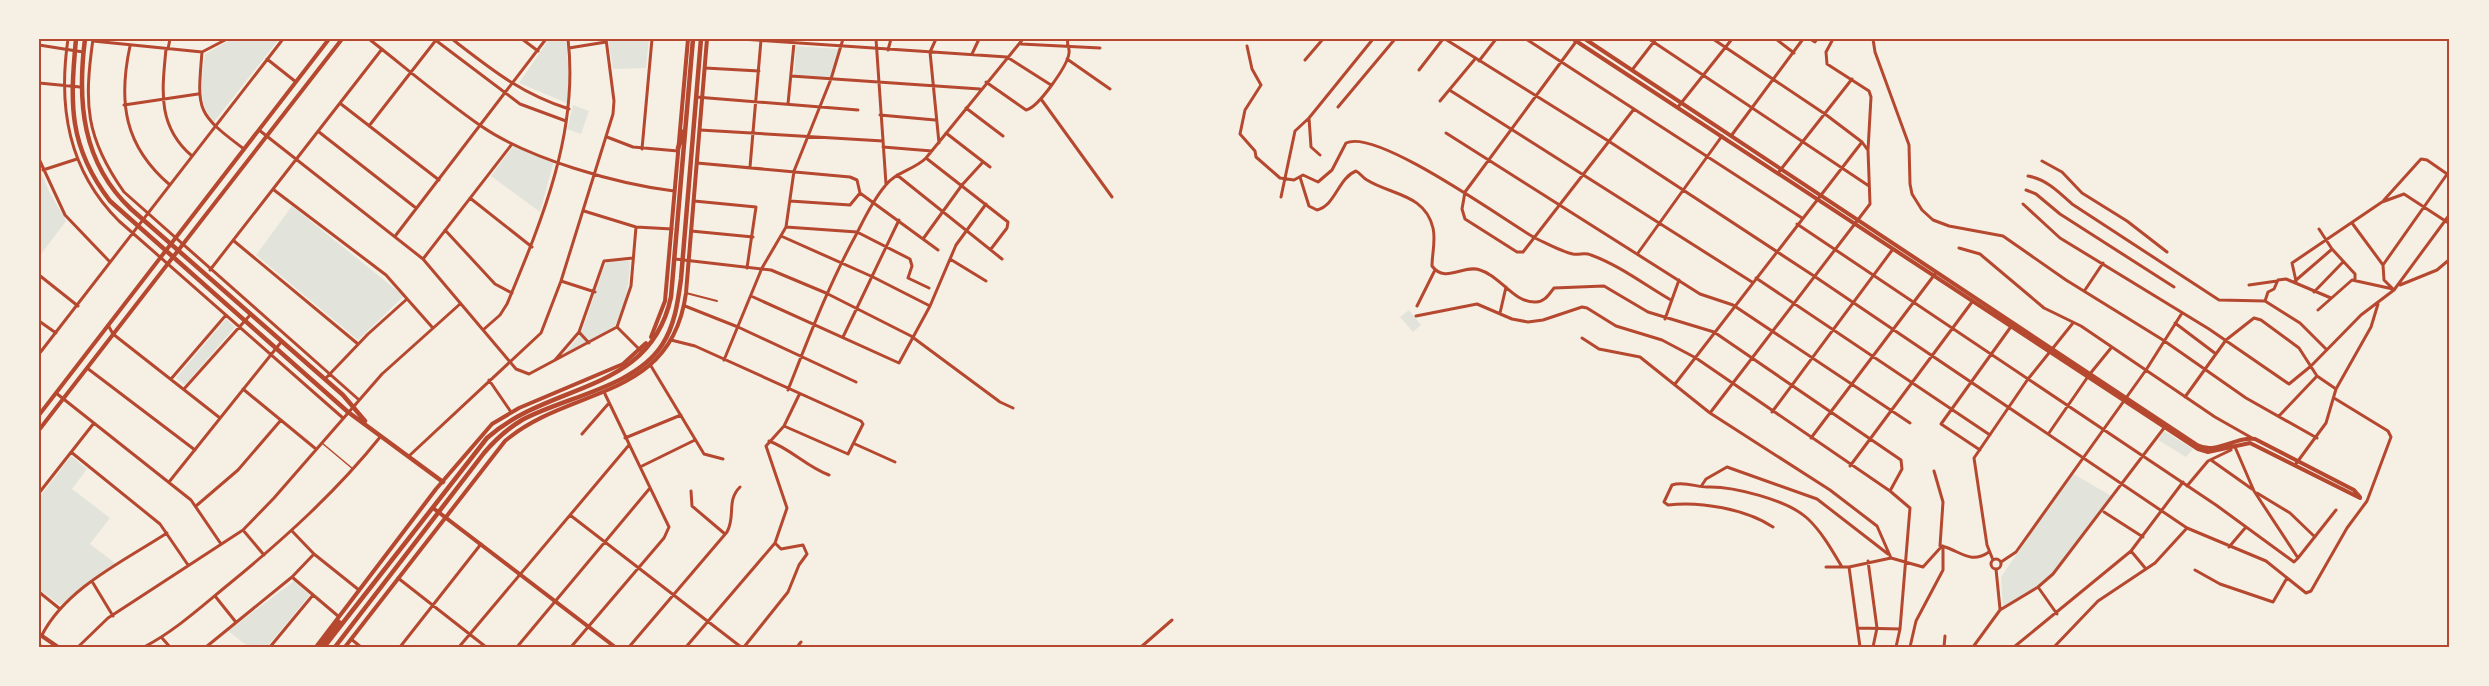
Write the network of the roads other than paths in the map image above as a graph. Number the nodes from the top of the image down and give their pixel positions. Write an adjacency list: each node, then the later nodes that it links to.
1 (68, 39): 59 (street)
2 (76, 39): 63 (main road)
3 (85, 39): 66 (main road)
4 (170, 39): 60 (street)
5 (227, 39): 67 (street)
6 (283, 39): 73 (street)
7 (329, 39): 87 (main road)
8 (342, 39): 137 (main road)
9 (369, 39): 61 (street)
10 (436, 39): 81 (street); 101 (street)
11 (452, 39): 93 (street)
12 (522, 39): 65 (street)
13 (546, 39): 65 (street)
14 (568, 39): 57 (street)
15 (652, 39): 150 (street)
16 (688, 39): 152 (main road)
17 (693, 39): 129 (main road)
18 (701, 39): 102 (main road)
19 (707, 39): 77 (main road)
20 (741, 39): 45 (street)
21 (843, 39): 53 (street)
22 (876, 39): 62 (street)
23 (891, 39): 64 (street)
24 (936, 39): 68 (street)
25 (979, 39): 70 (street)
26 (1023, 39): 50 (street)
27 (1068, 39): 54 (street)
28 (1323, 39): 74 (street)
29 (1373, 39): 123 (street)
30 (1395, 39): 114 (street)
31 (1444, 39): 75 (street); 78 (street)
32 (1496, 39): 75 (street)
33 (1526, 39): 76 (street)
34 (1585, 39): 79 (main road)
35 (1648, 39): 48 (street)
36 (1713, 39): 56 (street)
37 (1732, 39): 56 (street)
38 (1776, 39): 69 (street)
39 (1803, 39): 69 (street)
40 (1810, 39): 41 (street)
41 (1817, 39)
42 (1833, 39): 85 (street)
43 (1873, 39): 289 (street)
44 (93, 40): 52 (street); 207 (street)
45 (761, 40): 49 (street); 80 (street)
46 (1576, 40): 76 (street); 115 (main road)
47 (606, 41): 57 (street); 138 (street)
48 (1654, 41): 79 (street); 82 (street)
49 (794, 43): 53 (street); 83 (street)
50 (1021, 44): 54 (street); 71 (street)
51 (39, 45): 59 (street)
52 (130, 46): 60 (street); 112 (street)
53 (842, 46): 62 (street); 84 (street)
54 (1067, 46): 58 (street); 72 (street)
55 (1247, 46): 181 (street)
56 (1725, 47): 82 (street); 86 (street)
57 (569, 48): 118 (street)
58 (1100, 48)
59 (67, 49): 63 (street); 92 (street)
60 (167, 49): 67 (street); 105 (street)
61 (382, 49): 81 (street); 110 (street)
62 (874, 49): 64 (street); 88 (street)
63 (75, 50): 66 (street); 95 (main road)
64 (888, 50): 68 (street)
65 (538, 51): 93 (street)
66 (83, 52): 96 (main road)
67 (202, 52): 100 (street)
68 (930, 52): 70 (street); 94 (street)
69 (1794, 53): 86 (street)
70 (971, 55): 71 (street)
71 (1007, 57): 89 (street); 91 (street)
72 (1067, 58): 91 (street); 98 (street)
73 (267, 59): 87 (street); 128 (street)
74 (1305, 60)
75 (1477, 60): 99 (street); 103 (street)
76 (1562, 62): 103 (street); 119 (street)
77 (705, 68): 80 (street); 104 (main road)
78 (1419, 70)
79 (1632, 70): 109 (main road)
80 (759, 71): 107 (street)
81 (412, 72): 126 (street); 127 (street)
82 (1703, 75): 109 (street); 117 (street)
83 (791, 76): 84 (street); 111 (street)
84 (831, 79): 88 (street); 113 (street)
85 (1852, 79): 121 (street); 153 (street)
86 (1773, 80): 117 (street); 121 (street)
87 (296, 82): 130 (main road)
88 (877, 82): 94 (street); 122 (street)
89 (986, 82): 97 (street); 106 (street)
90 (39, 83): 92 (street)
91 (1051, 85): 106 (street)
92 (63, 86): 95 (street); 160 (street)
93 (513, 86): 101 (street); 118 (street)
94 (932, 86): 97 (street); 124 (street)
95 (71, 87): 96 (street); 218 (main road)
96 (80, 87): 209 (main road)
97 (980, 89): 116 (street)
98 (1110, 89)
99 (1450, 91): 108 (street); 132 (street)
100 (198, 94): 105 (street); 128 (street)
101 (506, 94): 125 (street); 127 (street)
102 (696, 97): 104 (street); 257 (main road)
103 (1537, 97): 132 (street); 144 (street)
104 (703, 98): 107 (street); 131 (main road)
105 (162, 99): 112 (street); 156 (street)
106 (1041, 99): 193 (street)
107 (757, 101): 111 (street); 136 (street)
108 (1440, 101)
109 (1681, 103): 115 (street); 141 (main road)
110 (340, 104): 126 (street); 133 (street)
111 (788, 104): 113 (street)
112 (124, 105): 182 (street)
113 (819, 107): 120 (street); 142 (street)
114 (1338, 107)
115 (1678, 107): 140 (main road)
116 (966, 108): 134 (street); 139 (street)
117 (1752, 108): 141 (street); 145 (street)
118 (569, 109): 125 (street)
119 (1634, 109): 144 (street); 157 (street)
120 (858, 110)
121 (1825, 114): 145 (street); 146 (street)
122 (880, 115): 124 (street); 143 (street)
123 (1309, 118): 155 (street); 181 (street)
124 (935, 120): 147 (street)
125 (566, 121): 162 (street)
126 (369, 126): 180 (street)
127 (481, 126): 148 (street); 180 (street)
128 (215, 127): 151 (street); 156 (street)
129 (686, 129): 152 (main road); 256 (main road)
130 (259, 130): 137 (street); 151 (main road)
131 (700, 130): 136 (street); 166 (main road)
132 (1513, 130): 163 (street); 175 (street)
133 (319, 132): 161 (street); 204 (street)
134 (946, 133): 147 (street); 165 (street)
135 (1446, 133): 163 (street)
136 (753, 134): 142 (street); 167 (street)
137 (266, 136): 161 (street); 237 (main road)
138 (608, 136): 150 (street); 174 (street)
139 (1003, 136)
140 (1722, 136): 157 (street); 173 (main road)
141 (1731, 136): 173 (main road)
142 (806, 138): 143 (street); 172 (street)
143 (883, 141): 149 (street)
144 (1610, 142): 175 (street); 187 (street)
145 (1803, 142): 169 (street); 173 (street)
146 (1862, 142): 153 (street); 169 (street)
147 (939, 143): 154 (street)
148 (512, 144): 162 (street); 195 (street)
149 (884, 147): 154 (street); 183 (street)
150 (642, 148): 152 (street)
151 (244, 149): 231 (main road)
152 (678, 150): 189 (main road)
153 (1868, 150): 185 (street)
154 (932, 151): 158 (street)
155 (1320, 154)
156 (192, 156): 182 (street)
157 (1707, 157): 187 (street); 210 (street)
158 (926, 158): 176 (street); 184 (street)
159 (39, 159): 170 (street)
160 (76, 159): 170 (street); 226 (street)
161 (297, 160): 186 (street); 228 (street)
162 (558, 161): 174 (street); 239 (street)
163 (1489, 161): 190 (street); 203 (street)
164 (2042, 161): 249 (street)
165 (983, 162): 168 (street); 184 (street)
166 (697, 163): 167 (street); 196 (main road)
167 (750, 167): 172 (street)
168 (990, 167)
169 (1841, 167): 185 (street); 192 (street)
170 (43, 170): 261 (street)
171 (2450, 170): 177 (street)
172 (794, 171): 191 (street); 197 (street)
173 (1780, 171): 192 (main road)
174 (596, 174): 189 (street); 205 (street)
175 (1584, 174): 203 (street); 213 (street)
176 (897, 175): 183 (street); 206 (street)
177 (2449, 175): 199 (street); 202 (street)
178 (2028, 176): 301 (street)
179 (1300, 177): 181 (street); 190 (street); 270 (street)
180 (439, 180): 204 (street)
181 (1285, 180): 194 (street)
182 (170, 184): 207 (street)
183 (886, 184): 198 (street)
184 (962, 185): 200 (street); 206 (street)
185 (1870, 187): 214 (street)
186 (274, 190): 234 (street); 297 (street)
187 (1683, 190): 213 (street); 248 (street)
188 (2026, 190): 287 (street)
189 (674, 191): 221 (main road)
190 (1465, 192): 232 (street); 232 (street)
191 (860, 194): 197 (street); 198 (street)
192 (1818, 196): 210 (street); 214 (main road)
193 (1112, 197)
194 (1281, 197)
195 (470, 198): 224 (street); 239 (street)
196 (694, 201): 225 (main road); 229 (street)
197 (790, 201): 220 (street)
198 (873, 202): 211 (street); 227 (street)
199 (2382, 202): 202 (street); 215 (street)
200 (986, 204): 222 (street); 242 (street)
201 (2023, 204): 265 (street)
202 (2423, 205): 212 (street); 266 (street)
203 (1560, 206): 232 (street); 250 (street)
204 (416, 208): 228 (street)
205 (584, 211): 219 (street); 279 (street)
206 (943, 211): 222 (street); 233 (street)
207 (147, 213): 209 (street); 231 (street)
208 (2450, 214): 212 (street)
209 (143, 218): 218 (street); 236 (main road)
210 (1802, 218): 216 (street)
211 (899, 220): 233 (street); 238 (street)
212 (2445, 220): 217 (street); 285 (street)
213 (1660, 222): 250 (street); 283 (street)
214 (1857, 222): 243 (street); 244 (main road); 273 (main road)
215 (2352, 222): 235 (street); 266 (street)
216 (1797, 224): 243 (street); 248 (street)
217 (2450, 224)
218 (137, 226): 226 (street); 246 (main road)
219 (636, 227): 221 (street); 253 (street)
220 (786, 227): 227 (street); 230 (street)
221 (672, 229): 354 (main road)
222 (967, 229): 242 (street); 254 (street)
223 (2319, 229): 235 (street)
224 (445, 230): 255 (street); 293 (street)
225 (691, 231): 229 (street); 260 (main road)
226 (132, 232): 251 (street); 261 (street)
227 (857, 232): 238 (street); 262 (street)
228 (395, 235): 255 (street)
229 (753, 237): 267 (street)
230 (781, 237): 262 (street); 268 (street)
231 (174, 238): 236 (main road); 237 (street)
232 (1536, 238): 299 (street)
233 (923, 239): 247 (street)
234 (234, 240): 269 (street); 350 (street)
235 (2325, 240): 245 (street); 282 (street)
236 (171, 243): 241 (main road); 246 (main road)
237 (181, 244): 241 (main road); 269 (street)
238 (886, 246): 275 (street); 288 (street)
239 (532, 247): 293 (street)
240 (1959, 248): 324 (street)
241 (177, 249): 252 (main road); 317 (main road)
242 (991, 249): 258 (street)
243 (1835, 249): 272 (street); 274 (street)
244 (1893, 249): 272 (street); 273 (main road)
245 (2332, 249): 263 (street); 282 (street)
246 (164, 250): 251 (main road); 252 (main road)
247 (938, 250)
248 (1776, 250): 274 (street); 276 (street)
249 (2166, 252)
250 (1638, 253): 278 (street)
251 (160, 256): 264 (street); 327 (main road)
252 (171, 256): 264 (main road); 323 (main road)
253 (633, 258): 291 (street); 331 (street)
254 (950, 258): 280 (street); 311 (street)
255 (423, 259): 306 (street)
256 (675, 259): 257 (street); 472 (main road)
257 (682, 259): 260 (street); 476 (main road)
258 (1002, 259)
259 (2450, 259): 285 (street)
260 (689, 260): 267 (street); 294 (main road)
261 (109, 261): 309 (street)
262 (841, 262): 275 (street); 295 (street)
263 (2343, 262): 277 (street); 292 (street)
264 (166, 263): 318 (street); 341 (main road)
265 (2103, 263): 289 (street); 316 (street)
266 (2383, 265): 290 (street)
267 (747, 267): 268 (street)
268 (762, 268): 295 (street); 296 (street)
269 (210, 270): 374 (street)
270 (1435, 270): 286 (street); 312 (street)
271 (39, 275): 309 (street)
272 (1874, 275): 302 (street); 303 (street)
273 (1935, 275): 303 (street); 305 (main road); 329 (main road)
274 (1814, 276): 302 (street); 304 (street)
275 (873, 277): 311 (street); 313 (street)
276 (1756, 278): 283 (street); 304 (street)
277 (2355, 279): 290 (street); 298 (street)
278 (1679, 280): 299 (street); 308 (street)
279 (561, 281): 291 (street); 367 (street)
280 (986, 281)
281 (2277, 281): 282 (street); 284 (street); 301 (street)
282 (2295, 281): 292 (street)
283 (1752, 282): 308 (street)
284 (2249, 285)
285 (2398, 285): 290 (street)
286 (1506, 287): 315 (street); 320 (street)
287 (2174, 287)
288 (929, 288)
289 (2085, 290): 346 (street)
290 (2394, 290): 307 (street)
291 (595, 292): 338 (street)
292 (2314, 292): 298 (street)
293 (512, 293): 334 (street)
294 (686, 293): 300 (street); 310 (main road)
295 (826, 293): 313 (street); 325 (street)
296 (751, 296): 325 (street); 332 (street)
297 (408, 298): 330 (street); 350 (street)
298 (2331, 298): 314 (street)
299 (1671, 300): 320 (street)
300 (717, 301)
301 (2265, 301): 353 (street)
302 (1853, 302): 335 (street); 336 (street)
303 (1914, 302): 333 (street); 336 (street)
304 (1794, 303): 335 (street); 337 (street)
305 (1972, 303): 329 (main road); 333 (street)
306 (460, 304): 330 (street); 334 (street)
307 (2378, 304): 353 (street); 390 (street)
308 (1733, 305): 337 (street); 339 (street)
309 (78, 306): 340 (street)
310 (684, 306): 332 (street); 345 (main road)
311 (930, 306): 342 (street)
312 (1417, 306)
313 (857, 308): 342 (street); 343 (street)
314 (2318, 310)
315 (1500, 313): 319 (street); 364 (street)
316 (2182, 313): 326 (street); 347 (street)
317 (250, 314): 323 (street); 348 (main road)
318 (226, 315): 328 (street); 377 (street)
319 (1416, 316)
320 (1665, 319): 339 (street)
321 (2017, 319): 329 (street)
322 (39, 321): 340 (street)
323 (244, 321): 328 (street); 351 (main road)
324 (2073, 322): 352 (street); 355 (street)
325 (815, 323): 343 (street); 360 (street)
326 (2175, 323): 346 (street); 359 (street)
327 (108, 325): 341 (street); 392 (main road)
328 (239, 326): 358 (street); 388 (street)
329 (2011, 326): 355 (main road); 356 (street)
330 (432, 327): 398 (street)
331 (617, 327): 349 (street); 354 (street)
332 (738, 327): 360 (street); 366 (street)
333 (1952, 328): 356 (street); 363 (street)
334 (483, 330): 367 (street)
335 (1833, 330): 361 (street); 362 (street)
336 (1894, 330): 362 (street); 363 (street)
337 (1773, 331): 361 (street); 365 (street)
338 (579, 332): 349 (street); 368 (street)
339 (1714, 332): 364 (street); 365 (street)
340 (56, 333): 357 (street)
341 (113, 334): 371 (main road); 377 (street)
342 (911, 336): 343 (street); 404 (street)
343 (843, 337)
344 (1582, 339): 384 (street)
345 (671, 340): 366 (street); 369 (main road)
346 (2163, 340): 372 (street); 373 (street)
347 (2226, 340): 359 (street); 370 (street); 370 (street)
348 (282, 341): 351 (street); 379 (main road)
349 (589, 343): 368 (street)
350 (358, 344): 374 (street)
351 (276, 348): 358 (street); 406 (main road)
352 (2110, 348): 373 (street); 375 (street)
353 (2326, 349): 370 (street)
354 (640, 350): 409 (main road)
355 (2050, 351): 375 (main road); 378 (street)
356 (1989, 353): 378 (street); 381 (street)
357 (39, 354)
358 (271, 354): 389 (street); 415 (street)
359 (2216, 354): 372 (street)
360 (802, 356): 382 (street); 391 (street)
361 (1813, 357): 385 (street); 386 (street)
362 (1872, 357): 383 (street); 386 (street)
363 (1931, 357): 381 (street); 383 (street)
364 (1696, 358): 384 (street); 387 (street)
365 (1753, 358): 385 (street); 387 (street)
366 (724, 360): 391 (street)
367 (509, 361): 368 (street); 380 (street)
368 (553, 363)
369 (651, 366): 393 (main road); 413 (street)
370 (2311, 366): 376 (street)
371 (87, 368): 397 (main road); 440 (street)
372 (2206, 369): 395 (street); 414 (street)
373 (2146, 370): 395 (street); 399 (street)
374 (331, 374): 379 (street); 398 (street)
375 (2088, 376): 399 (main road); 401 (street)
376 (2317, 376): 390 (street); 414 (street)
377 (171, 379): 388 (street)
378 (2028, 379): 401 (street); 403 (street)
379 (326, 380): 402 (main road)
380 (489, 380): 409 (street); 444 (street)
381 (1970, 381): 403 (street); 405 (street)
382 (856, 382)
383 (1911, 383): 405 (street); 408 (street)
384 (1675, 384): 412 (street)
385 (1792, 384): 407 (street); 410 (street)
386 (1852, 384): 407 (street); 408 (street)
387 (1732, 385): 410 (street); 412 (street)
388 (184, 389): 416 (street)
389 (243, 389): 416 (street); 417 (street)
390 (2336, 389): 396 (street)
391 (788, 390): 394 (street)
392 (56, 393): 397 (street); 411 (main road)
393 (605, 394): 400 (street); 478 (main road)
394 (800, 395): 421 (street); 437 (street)
395 (2186, 397): 432 (street)
396 (2334, 398): 433 (street); 470 (street)
397 (63, 399): 418 (street); 424 (main road)
398 (358, 399): 402 (street)
399 (2124, 400): 422 (street); 423 (main road); 439 (main road)
400 (609, 402): 426 (street); 429 (street)
401 (2067, 405): 422 (street); 425 (street)
402 (353, 406): 406 (street); 420 (main road)
403 (2010, 407): 425 (street); 428 (street)
404 (1013, 408)
405 (1951, 408): 428 (street); 442 (street)
406 (348, 411): 415 (street); 420 (main road)
407 (1831, 411): 430 (street); 431 (street)
408 (1890, 411): 419 (street); 431 (street)
409 (511, 412): 458 (main road)
410 (1772, 412): 430 (street)
411 (40, 413)
412 (1710, 413): 498 (street)
413 (681, 415): 429 (street); 434 (street)
414 (2279, 416): 433 (street)
415 (343, 417): 436 (street)
416 (220, 418): 440 (street)
417 (281, 420): 441 (street); 471 (street)
418 (93, 423): 443 (street); 457 (street)
419 (1910, 423)
420 (369, 425): 427 (main road)
421 (783, 426): 435 (street); 437 (street)
422 (2103, 428): 445 (street); 446 (street)
423 (2164, 428): 439 (main road); 446 (street)
424 (39, 430)
425 (2049, 433): 445 (street)
426 (582, 434)
427 (381, 435): 444 (main road); 454 (street)
428 (1990, 435): 442 (street)
429 (625, 438): 438 (street)
430 (1811, 438): 452 (street)
431 (1871, 438): 452 (street); 466 (street)
432 (2252, 438): 439 (main road); 449 (main road)
433 (2317, 438): 449 (street)
434 (695, 440): 447 (street); 453 (street)
435 (769, 441): 456 (street); 489 (street)
436 (322, 443): 441 (street); 454 (lane)
437 (855, 444): 450 (street)
438 (629, 445): 453 (street); 477 (street)
439 (2233, 446): 448 (street); 451 (main road); 467 (street)
440 (195, 450): 457 (street)
441 (316, 450): 482 (street)
442 (1980, 450): 495 (street)
443 (71, 452): 468 (street); 484 (street)
444 (409, 456): 458 (main road)
445 (2083, 456): 460 (street); 502 (street)
446 (2144, 456): 459 (street); 460 (street)
447 (723, 459)
448 (2211, 460): 462 (street); 467 (street)
449 (2299, 461): 451 (street); 469 (main road)
450 (895, 462)
451 (2295, 465): 469 (main road)
452 (1850, 466): 466 (street)
453 (640, 467): 464 (street)
454 (354, 470): 483 (street)
455 (1934, 471): 492 (street)
456 (829, 475)
457 (169, 482): 471 (street)
458 (443, 482): 518 (main road)
459 (2183, 482): 462 (street); 473 (street)
460 (2124, 484): 473 (street); 475 (street)
461 (1702, 485): 479 (street); 498 (street); 506 (street)
462 (2187, 486): 480 (street)
463 (740, 487): 485 (street)
464 (650, 488): 488 (street); 508 (street)
465 (691, 491): 485 (street)
466 (1890, 491): 503 (street)
467 (2254, 491): 487 (street); 499 (street)
468 (39, 494)
469 (2360, 498): 470 (street)
470 (2367, 501): 515 (street)
471 (196, 506): 491 (street)
472 (434, 508): 476 (main road); 526 (main road)
473 (2161, 510): 481 (street); 486 (street)
474 (2336, 510): 487 (street)
475 (2103, 511): 486 (street); 517 (street)
476 (439, 512): 478 (main road); 552 (main road)
477 (570, 515): 488 (street); 512 (street)
478 (445, 516): 490 (main road); 514 (main road)
479 (1773, 527)
480 (2246, 527): 493 (street); 499 (street)
481 (2187, 528): 493 (street); 510 (street)
482 (243, 530): 491 (street); 496 (street)
483 (292, 531): 496 (street); 497 (street)
484 (167, 533): 504 (street); 516 (street)
485 (725, 534): 521 (street)
486 (2143, 537): 494 (street)
487 (2315, 537): 499 (street)
488 (604, 541): 508 (street); 523 (street)
489 (775, 543): 533 (street); 563 (street)
490 (482, 544): 512 (main road); 524 (street)
491 (221, 545): 504 (street)
492 (1941, 546): 495 (street); 503 (street); 569 (street)
493 (2229, 547): 515 (street)
494 (2131, 551): 510 (street); 528 (street)
495 (1989, 552): 500 (street)
496 (264, 555): 522 (street)
497 (314, 555): 513 (street); 518 (street)
498 (1889, 556): 501 (street); 503 (street)
499 (2298, 558)
500 (1993, 560): 502 (street); 509 (street)
501 (1868, 561): 507 (street); 536 (street)
502 (2001, 562): 509 (street)
503 (1905, 563): 537 (street)
504 (188, 565): 529 (street)
505 (1826, 567): 506 (street)
506 (1842, 567): 507 (street)
507 (1849, 567): 535 (street)
508 (639, 568): 521 (street); 534 (street)
509 (1996, 569): 527 (street)
510 (2146, 569): 573 (street)
511 (2195, 570): 515 (street)
512 (520, 574): 523 (main road); 539 (street)
513 (292, 578): 520 (street); 532 (street)
514 (398, 578): 524 (street); 542 (main road)
515 (2287, 578)
516 (93, 583): 525 (street); 529 (street)
517 (2038, 587): 527 (street); 528 (street)
518 (359, 590): 530 (main road)
519 (39, 592): 525 (street)
520 (313, 595): 530 (street); 549 (street)
521 (674, 595): 533 (street); 561 (street)
522 (215, 596): 532 (street); 541 (street)
523 (555, 601): 534 (main road); 558 (street)
524 (434, 606): 539 (street); 555 (street)
525 (60, 609): 538 (street)
526 (352, 610): 550 (main road); 551 (main road)
527 (2000, 610): 571 (street)
528 (2057, 614): 572 (street)
529 (113, 616): 545 (street)
530 (338, 616): 550 (main road)
531 (1172, 620): 565 (street)
532 (235, 621): 548 (street)
533 (708, 621): 562 (street); 563 (street)
534 (588, 627): 559 (street); 560 (main road)
535 (1858, 628): 536 (street); 566 (street)
536 (1877, 628): 537 (street); 567 (street)
537 (1900, 629): 568 (street)
538 (40, 634): 544 (main road)
539 (470, 634): 556 (street); 557 (street)
540 (1945, 636): 570 (street)
541 (162, 638): 546 (street); 547 (street)
542 (351, 639): 553 (main road); 554 (street)
543 (801, 642): 564 (street)
544 (58, 647)
545 (78, 647)
546 (144, 647)
547 (170, 647)
548 (206, 647)
549 (270, 647)
550 (317, 647)
551 (324, 647)
552 (335, 647)
553 (345, 647)
554 (361, 647)
555 (400, 647)
556 (459, 647)
557 (486, 647)
558 (517, 647)
559 (571, 647)
560 (615, 647)
561 (629, 647)
562 (686, 647)
563 (742, 647)
564 (797, 647)
565 (1141, 647)
566 (1860, 647)
567 (1874, 647)
568 (1896, 647)
569 (1910, 647)
570 (1944, 647)
571 (1973, 647)
572 (2014, 647)
573 (2054, 647)

